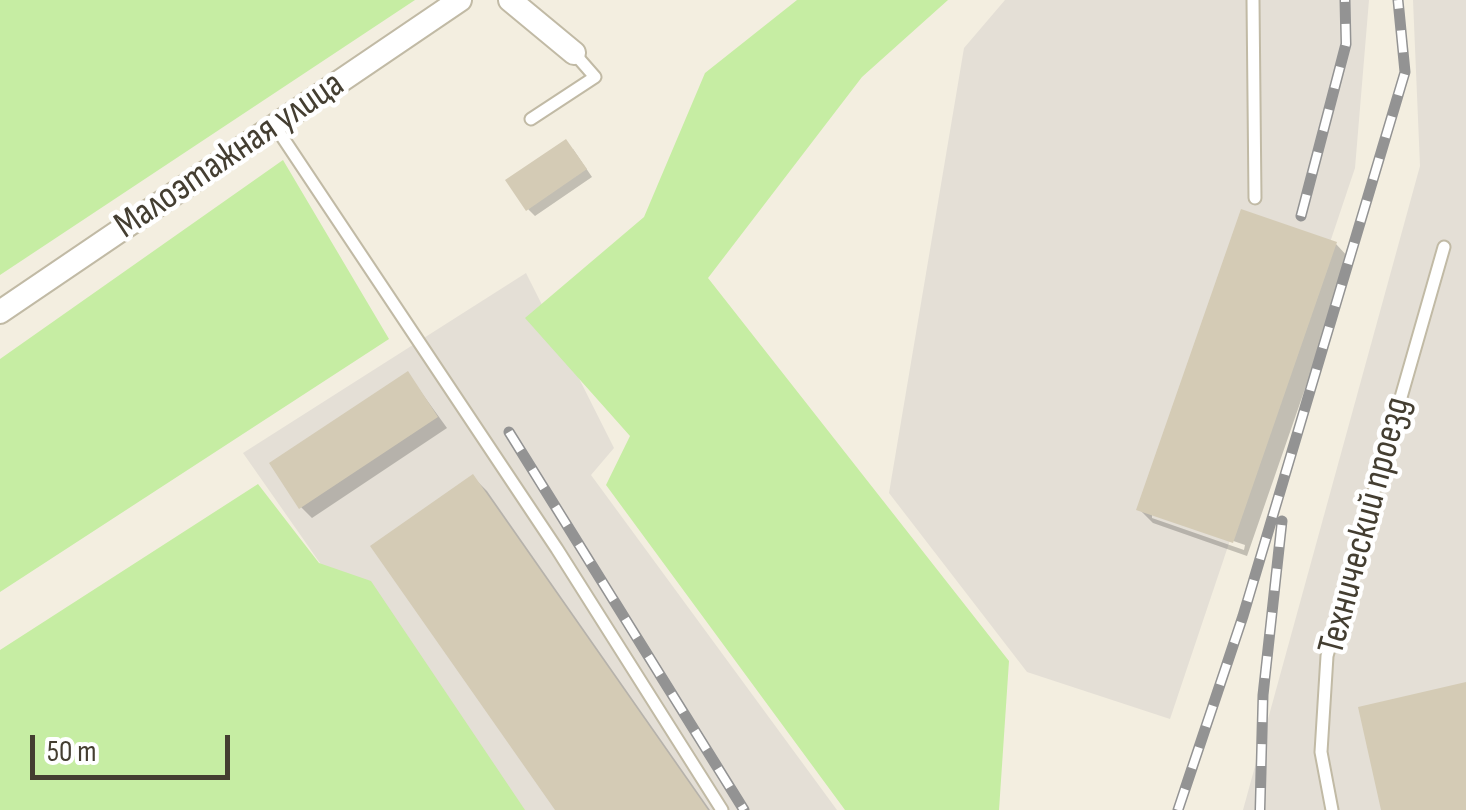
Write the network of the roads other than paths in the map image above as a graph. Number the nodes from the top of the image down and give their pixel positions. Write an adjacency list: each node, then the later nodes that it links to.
1 (460, 0): 6 (street, Малоэтажная улица)
2 (510, 0): 4 (street)
3 (1253, 0): 7 (lane)
4 (574, 54): 5 (lane)
5 (531, 119)
6 (275, 126): 9 (street, Малоэтажная улица); 10 (lane)
7 (1255, 198)
8 (1444, 247): 11 (lane, Технический проезд)
9 (0, 312)
10 (722, 810)
11 (1332, 810)

